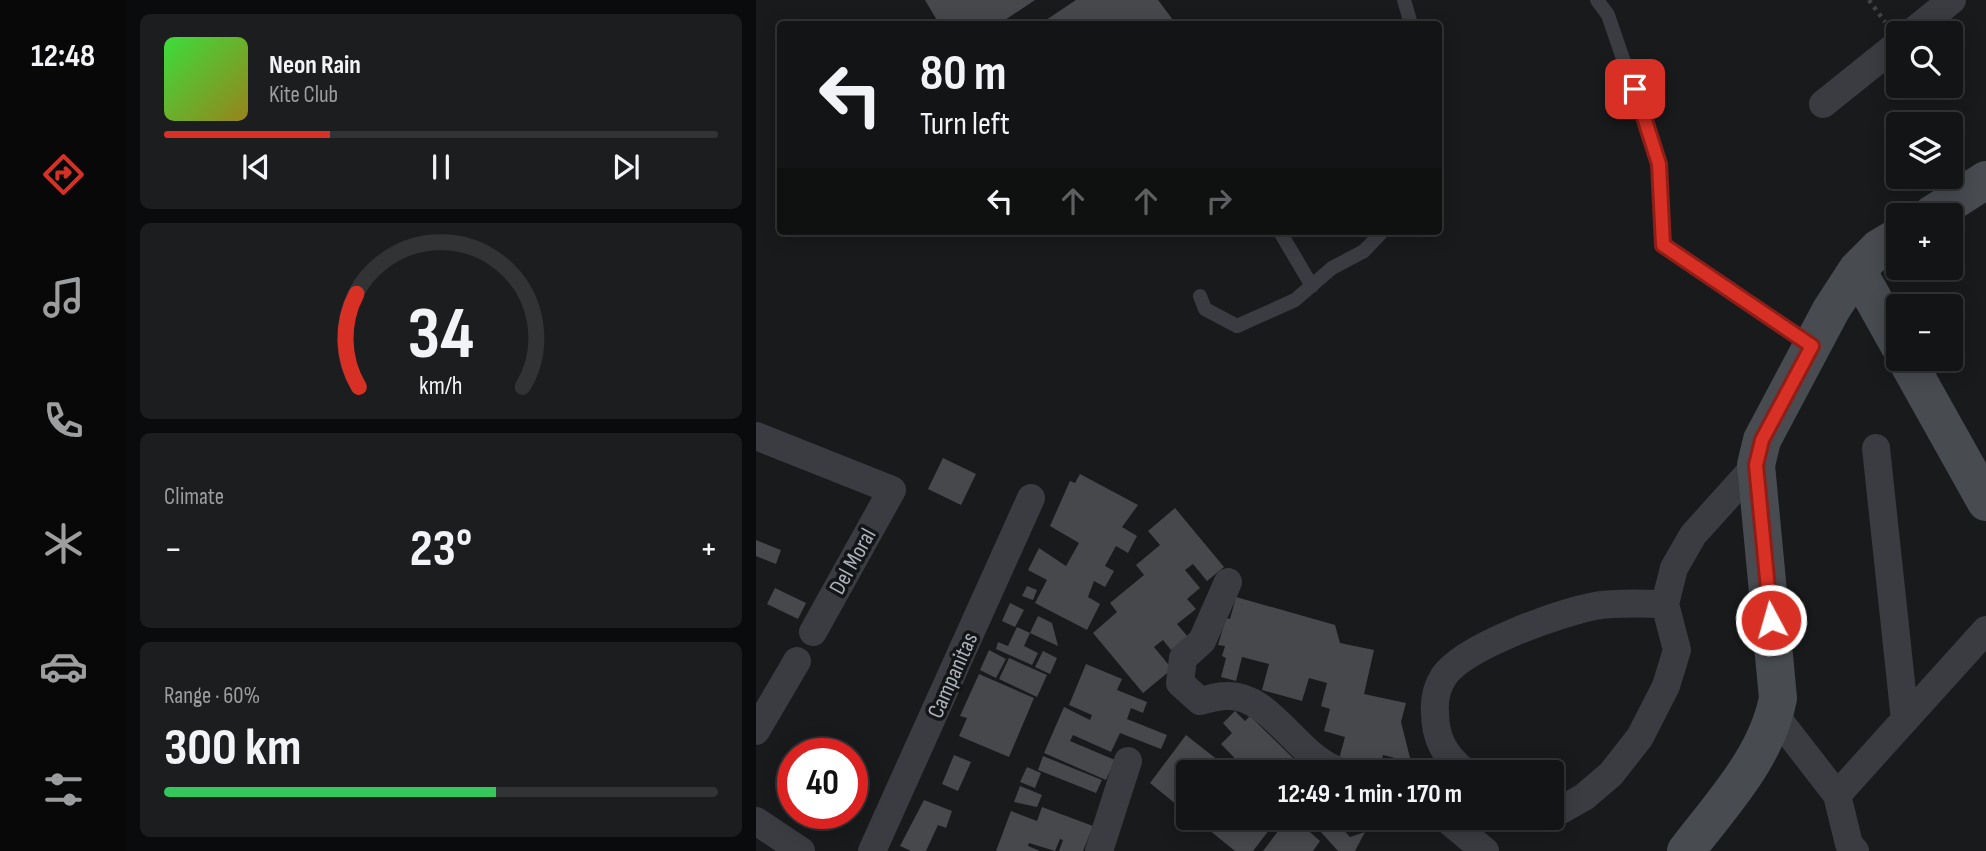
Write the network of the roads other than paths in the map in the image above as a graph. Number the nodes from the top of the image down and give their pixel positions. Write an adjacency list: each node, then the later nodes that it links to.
1 (1404, 0): 4 (lane)
2 (1597, 0): 19 (lane)
3 (1952, 0): 5 (street)
4 (1410, 21)
5 (1926, 21)
6 (1886, 54): 7 (street)
7 (1824, 104)
8 (1986, 180): 9 (street)
9 (1950, 203)
10 (1282, 235): 14 (lane)
11 (1379, 235): 14 (lane)
12 (1886, 244): 13 (street)
13 (1857, 270): 16 (street); 17 (street)
14 (1311, 286): 15 (lane)
15 (1200, 296)
16 (1831, 310): 18 (street); 19 (street)
17 (1886, 323)
18 (1886, 327)
19 (1812, 346): 23 (street)
20 (1913, 371): 25 (street)
21 (756, 436): 29 (street, Del Moral)
22 (1876, 448): 32 (street)
23 (1756, 465): 27 (street); 31 (street)
24 (1031, 498): 43 (street, Campanitas)
25 (1986, 502)
26 (1228, 582): 34 (street)
27 (1665, 604): 35 (street); 38 (street)
28 (1986, 630): 32 (street)
29 (813, 632)
30 (797, 661): 33 (street)
31 (1775, 715): 37 (street); 46 (street)
32 (1905, 720): 37 (street)
33 (756, 731)
34 (1318, 760)
35 (1450, 760)
36 (1128, 761): 44 (street)
37 (1837, 795): 41 (street)
38 (1564, 808)
39 (756, 821): 42 (street)
40 (1460, 830): 45 (street)
41 (1849, 849)
42 (801, 851)
43 (872, 851)
44 (1099, 851)
45 (1485, 851)
46 (1686, 851)

